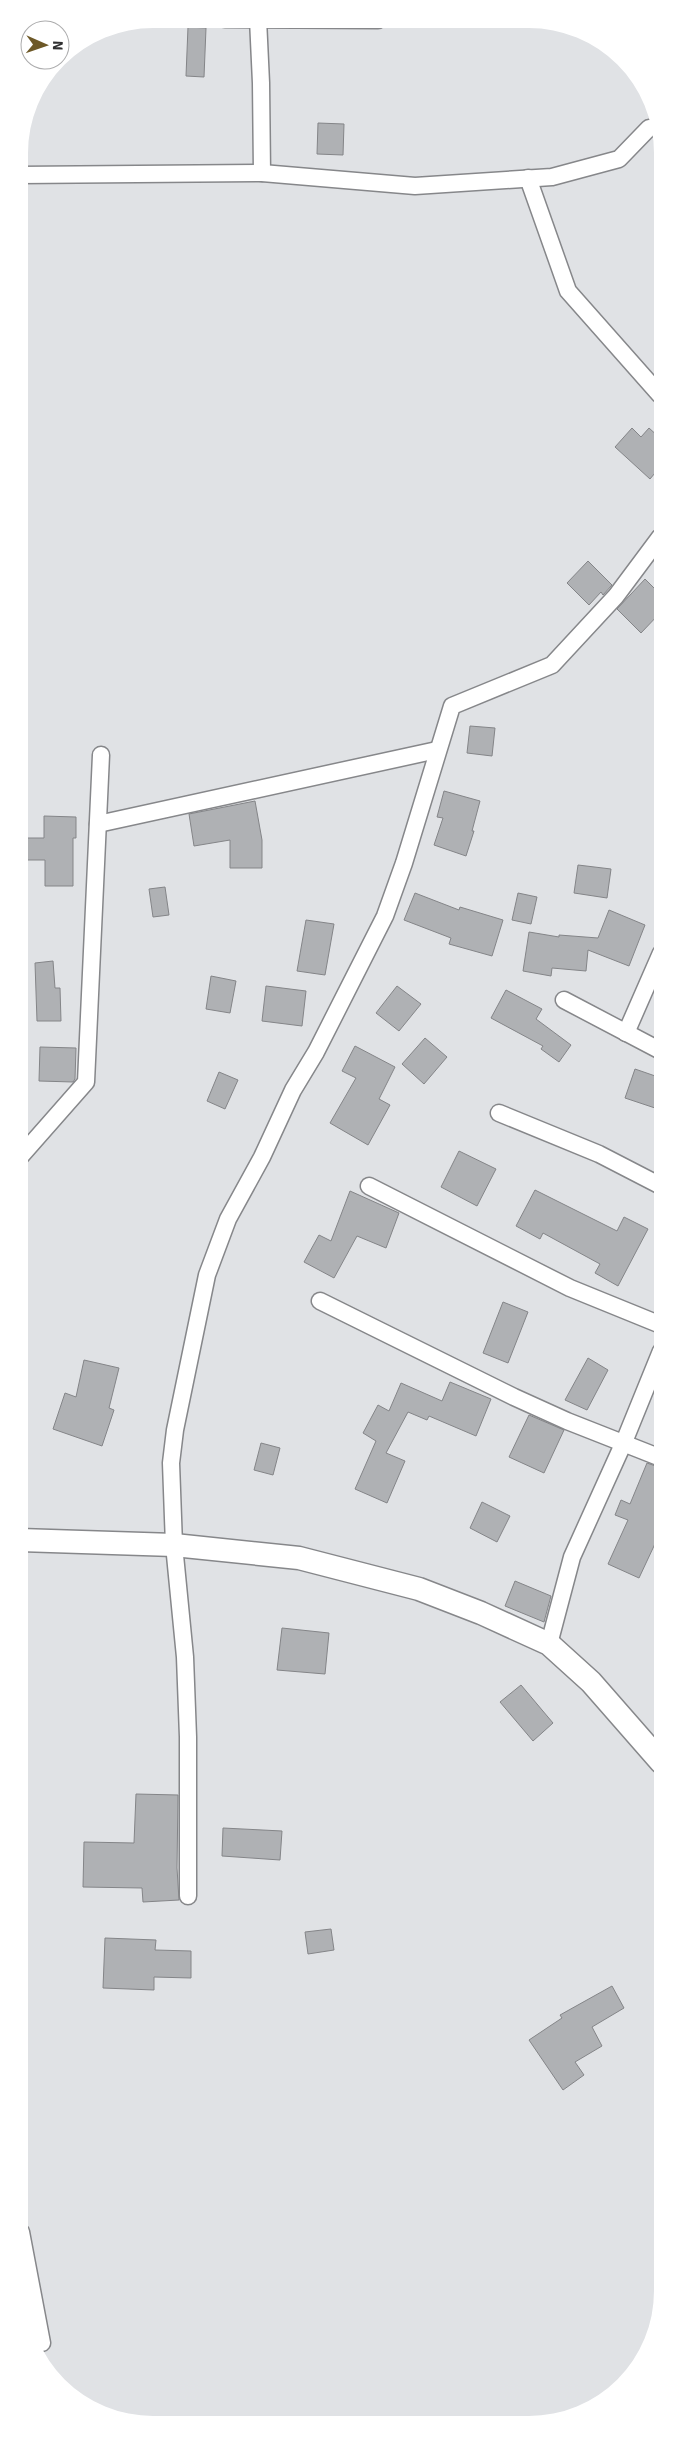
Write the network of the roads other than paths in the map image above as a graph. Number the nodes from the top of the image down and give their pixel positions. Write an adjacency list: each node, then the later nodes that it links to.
1 (259, 28): 3 (street)
2 (649, 128): 5 (street)
3 (262, 173): 4 (street); 5 (street)
4 (28, 175)
5 (528, 178): 6 (street)
6 (654, 388)
7 (654, 545): 8 (street)
8 (438, 750): 10 (street); 25 (street)
9 (101, 755): 10 (street)
10 (98, 824): 16 (street)
11 (654, 971): 13 (street)
12 (564, 1000): 13 (street)
13 (626, 1033): 14 (street)
14 (654, 1047)
15 (499, 1114): 17 (street)
16 (28, 1148)
17 (654, 1182)
18 (369, 1186): 20 (street)
19 (320, 1301): 22 (street)
20 (653, 1322)
21 (653, 1370): 22 (street)
22 (624, 1442): 23 (street); 26 (street)
23 (653, 1455)
24 (28, 1540): 25 (street)
25 (174, 1545): 26 (street); 28 (street)
26 (549, 1644): 27 (street)
27 (653, 1753)
28 (188, 1896)
29 (28, 2269): 30 (street)
30 (42, 2343)

